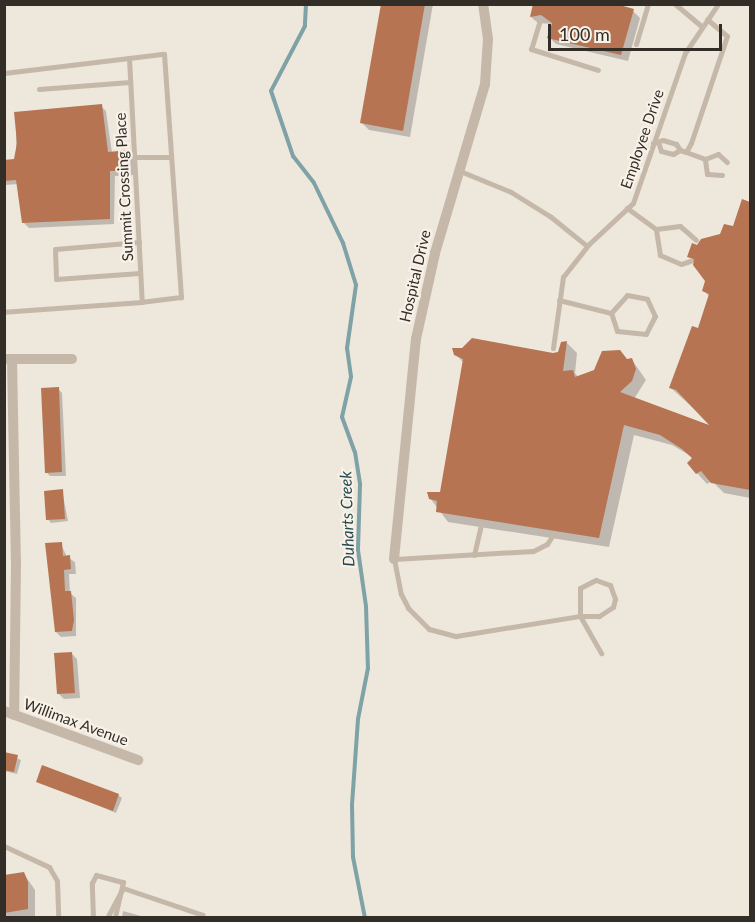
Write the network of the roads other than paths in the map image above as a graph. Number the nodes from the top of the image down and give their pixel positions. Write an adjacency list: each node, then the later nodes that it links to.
1 (483, 4): 20 (street, Hospital Drive)
2 (648, 4): 8 (lane)
3 (675, 4): 7 (lane)
4 (718, 4): 5 (lane, Employee Drive)
5 (707, 19): 7 (lane, Employee Drive); 15 (lane)
6 (540, 20): 10 (lane)
7 (702, 27): 14 (lane, Employee Drive)
8 (636, 44)
9 (129, 58): 11 (lane); 12 (lane, Summit Crossing Place); 17 (lane)
10 (598, 70)
11 (4, 73)
12 (130, 82): 13 (lane); 16 (lane, Summit Crossing Place)
13 (39, 89)
14 (656, 144): 15 (lane); 15 (lane); 22 (lane, Employee Drive)
15 (683, 151): 18 (lane)
16 (134, 157): 17 (lane); 25 (lane, Summit Crossing Place)
17 (171, 157): 30 (lane)
18 (705, 159): 19 (lane); 21 (lane)
19 (727, 162)
20 (459, 170): 26 (lane); 39 (street, Hospital Drive)
21 (722, 175)
22 (627, 208): 23 (lane); 26 (lane, Employee Drive)
23 (656, 229): 24 (lane); 27 (lane)
24 (696, 240)
25 (140, 242): 28 (lane, Summit Crossing Place); 28 (lane)
26 (587, 246): 29 (lane, Employee Drive)
27 (690, 261)
28 (140, 273): 30 (lane, Summit Crossing Place)
29 (559, 300): 32 (lane); 33 (lane)
30 (142, 302): 31 (lane)
31 (4, 312)
32 (611, 313): 32 (lane)
33 (553, 348)
34 (8, 359): 35 (street); 42 (street)
35 (72, 359)
36 (481, 524): 38 (lane)
37 (554, 533): 38 (lane)
38 (474, 555): 39 (lane)
39 (394, 559): 40 (lane)
40 (580, 616): 40 (lane); 41 (lane)
41 (601, 653)
42 (9, 713): 43 (street, Willimax Avenue)
43 (138, 760)
44 (4, 846): 47 (lane)
45 (123, 888): 46 (lane); 48 (lane); 49 (lane); 50 (lane)
46 (203, 915)
47 (58, 918)
48 (93, 918)
49 (108, 918)
50 (115, 918)

